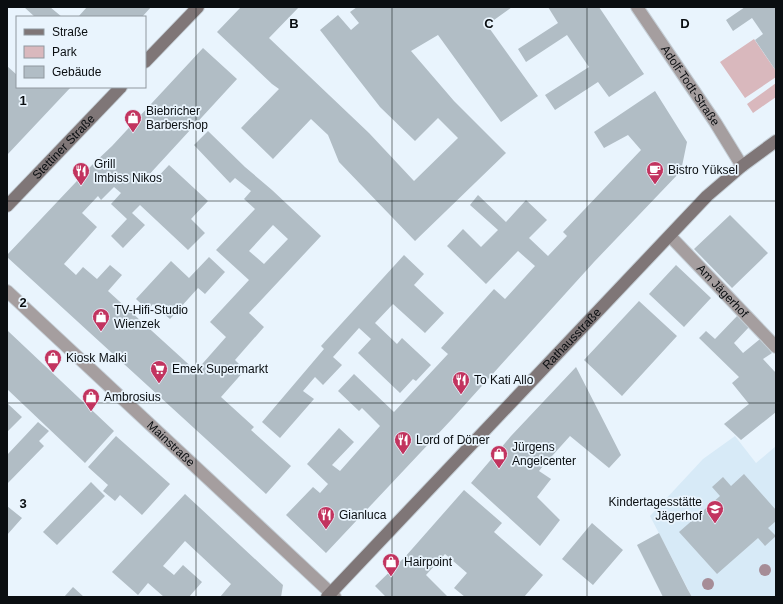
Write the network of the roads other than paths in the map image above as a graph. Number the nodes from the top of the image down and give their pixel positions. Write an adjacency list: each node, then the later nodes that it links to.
1 (198, 7): 3 (street)
2 (637, 7): 6 (street, Adolf-Todt-Straße)
3 (146, 61)
4 (120, 88): 7 (street, Stettiner Straße)
5 (776, 141): 6 (street, Rathausstraße)
6 (742, 166): 8 (street, Rathausstraße)
7 (7, 206)
8 (670, 236): 10 (street, Am Jägerhof); 11 (street, Rathausstraße)
9 (7, 291): 11 (street, Mainstraße)
10 (776, 347)
11 (331, 596)

